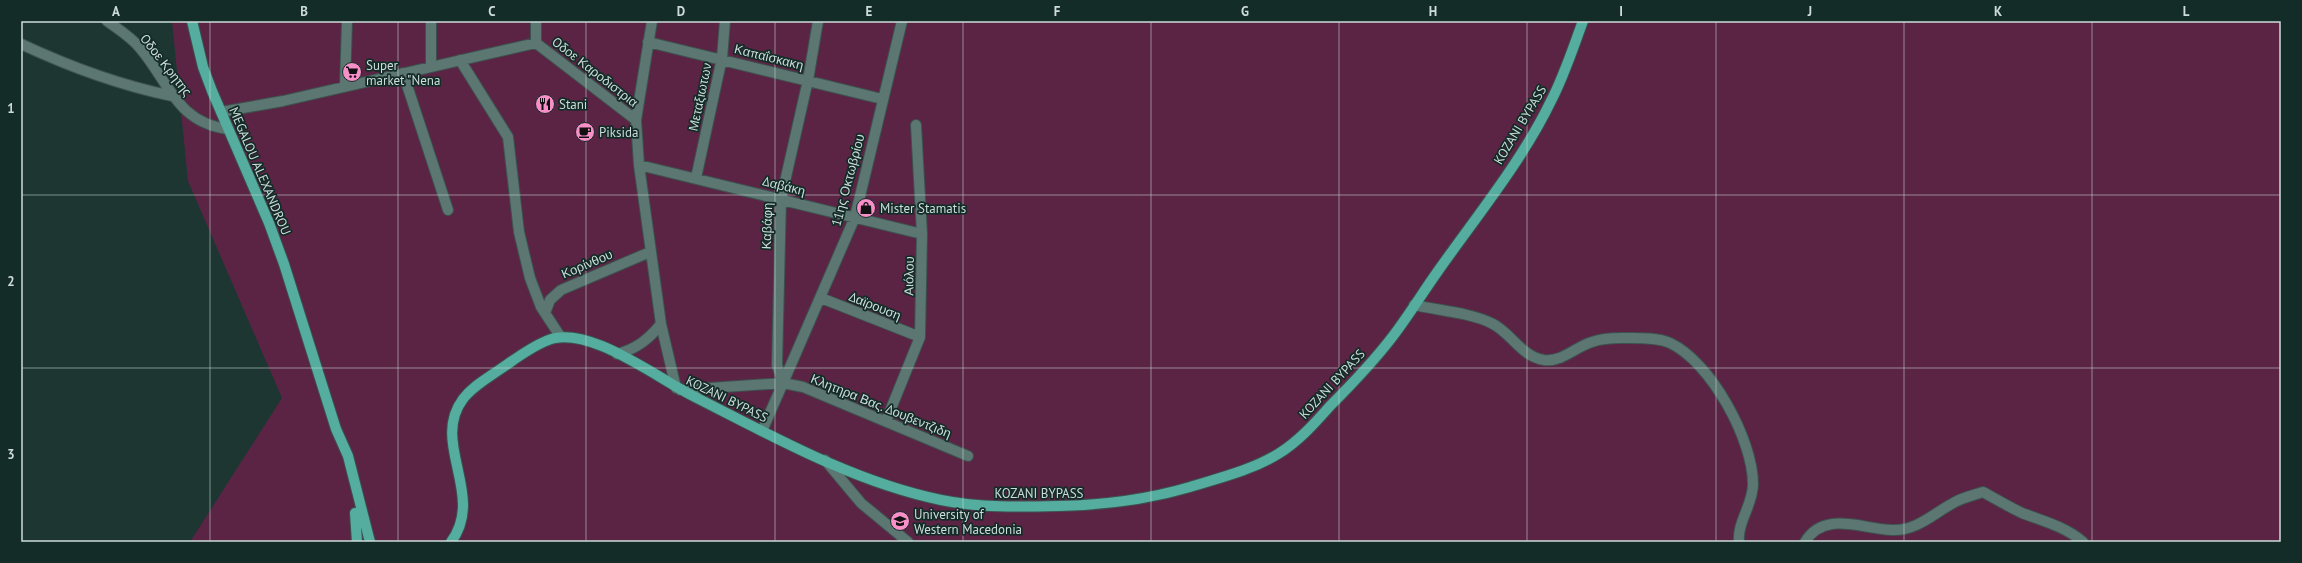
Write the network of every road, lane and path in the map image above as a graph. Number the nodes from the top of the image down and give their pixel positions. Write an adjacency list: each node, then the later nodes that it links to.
1 (107, 21): 20 (street, Oδοε Κρητης)
2 (192, 21): 22 (main road, MEGALOU ALEXANDROU)
3 (346, 21): 19 (street)
4 (431, 21): 16 (street)
5 (536, 21): 12 (street)
6 (652, 21): 11 (street)
7 (726, 21): 14 (street, Μεταξιωτων)
8 (818, 21): 18 (street, Καβάφη)
9 (902, 21): 21 (street, 11ης Οκτωβρίου)
10 (1583, 21): 34 (main road, KOZANI BYPASS)
11 (648, 42): 14 (street, Καπαΐσκακη); 23 (street)
12 (536, 43): 15 (street, Oδοε Καροδιστρια); 23 (street, Oδοε Καροδιστρια)
13 (21, 44): 20 (street)
14 (722, 58): 18 (street, Καπαΐσκακη); 27 (street, Μεταξιωτων)
15 (460, 60): 16 (street, Oδοε Καροδιστρια); 35 (street)
16 (431, 67): 17 (street, Oδοε Καροδιστρια)
17 (403, 74): 19 (street, Oδοε Καροδιστρια); 29 (street)
18 (808, 80): 21 (street, Καπαΐσκακη); 28 (street, Καβάφη)
19 (346, 86): 22 (street, Oδοε Καροδιστρια)
20 (172, 96): 25 (street, Oδοε Κρητης)
21 (882, 99): 30 (street, 11ης Οκτωβρίου)
22 (221, 112): 25 (main road, MEGALOU ALEXANDROU)
23 (636, 120): 26 (street, Oδοε Καροδιστρια)
24 (916, 125): 31 (street, Αιόλου)
25 (228, 129): 43 (main road, MEGALOU ALEXANDROU)
26 (639, 165): 27 (street, Δαβάκη); 32 (street, Oδοε Καροδιστρια)
27 (696, 178): 28 (street, Δαβάκη)
28 (781, 199): 30 (street, Δαβάκη); 40 (street, Καβάφη)
29 (448, 210)
30 (855, 217): 31 (street, Δαβάκη); 33 (street, 11ης Οκτωβρίου)
31 (922, 234): 38 (street, Αιόλου)
32 (650, 252): 35 (street, Κορίνθου); 36 (street, Oδοε Καροδιστρια)
33 (821, 298): 38 (street, Δαϊρουση); 40 (street, 11ης Οκτωβρίου)
34 (1414, 305): 46 (main road, KOZANI BYPASS); 51 (street)
35 (545, 313): 37 (street)
36 (660, 324): 39 (street); 41 (street, Oδοε Καροδιστρια)
37 (560, 336): 39 (main road, KOZANI BYPASS); 49 (main road, KOZANI BYPASS)
38 (920, 338): 42 (street, Αιόλου)
39 (617, 354): 41 (main road, KOZANI BYPASS)
40 (783, 383): 41 (street, Κλητηρα Βας. Δουβεντζιδη); 42 (street, Κλητηρα Βας. Δουβεντζιδη); 44 (street)
41 (678, 389): 44 (main road, KOZANI BYPASS)
42 (886, 421): 45 (street, Κλητηρα Βας. Δουβεντζιδη)
43 (336, 429): 47 (main road); 48 (main road)
44 (762, 431): 46 (main road, KOZANI BYPASS)
45 (968, 456)
46 (825, 460): 50 (street)
47 (357, 542)
48 (370, 542)
49 (452, 542)
50 (908, 542)
51 (1739, 542)
52 (1805, 542): 53 (street)
53 (2083, 542)

